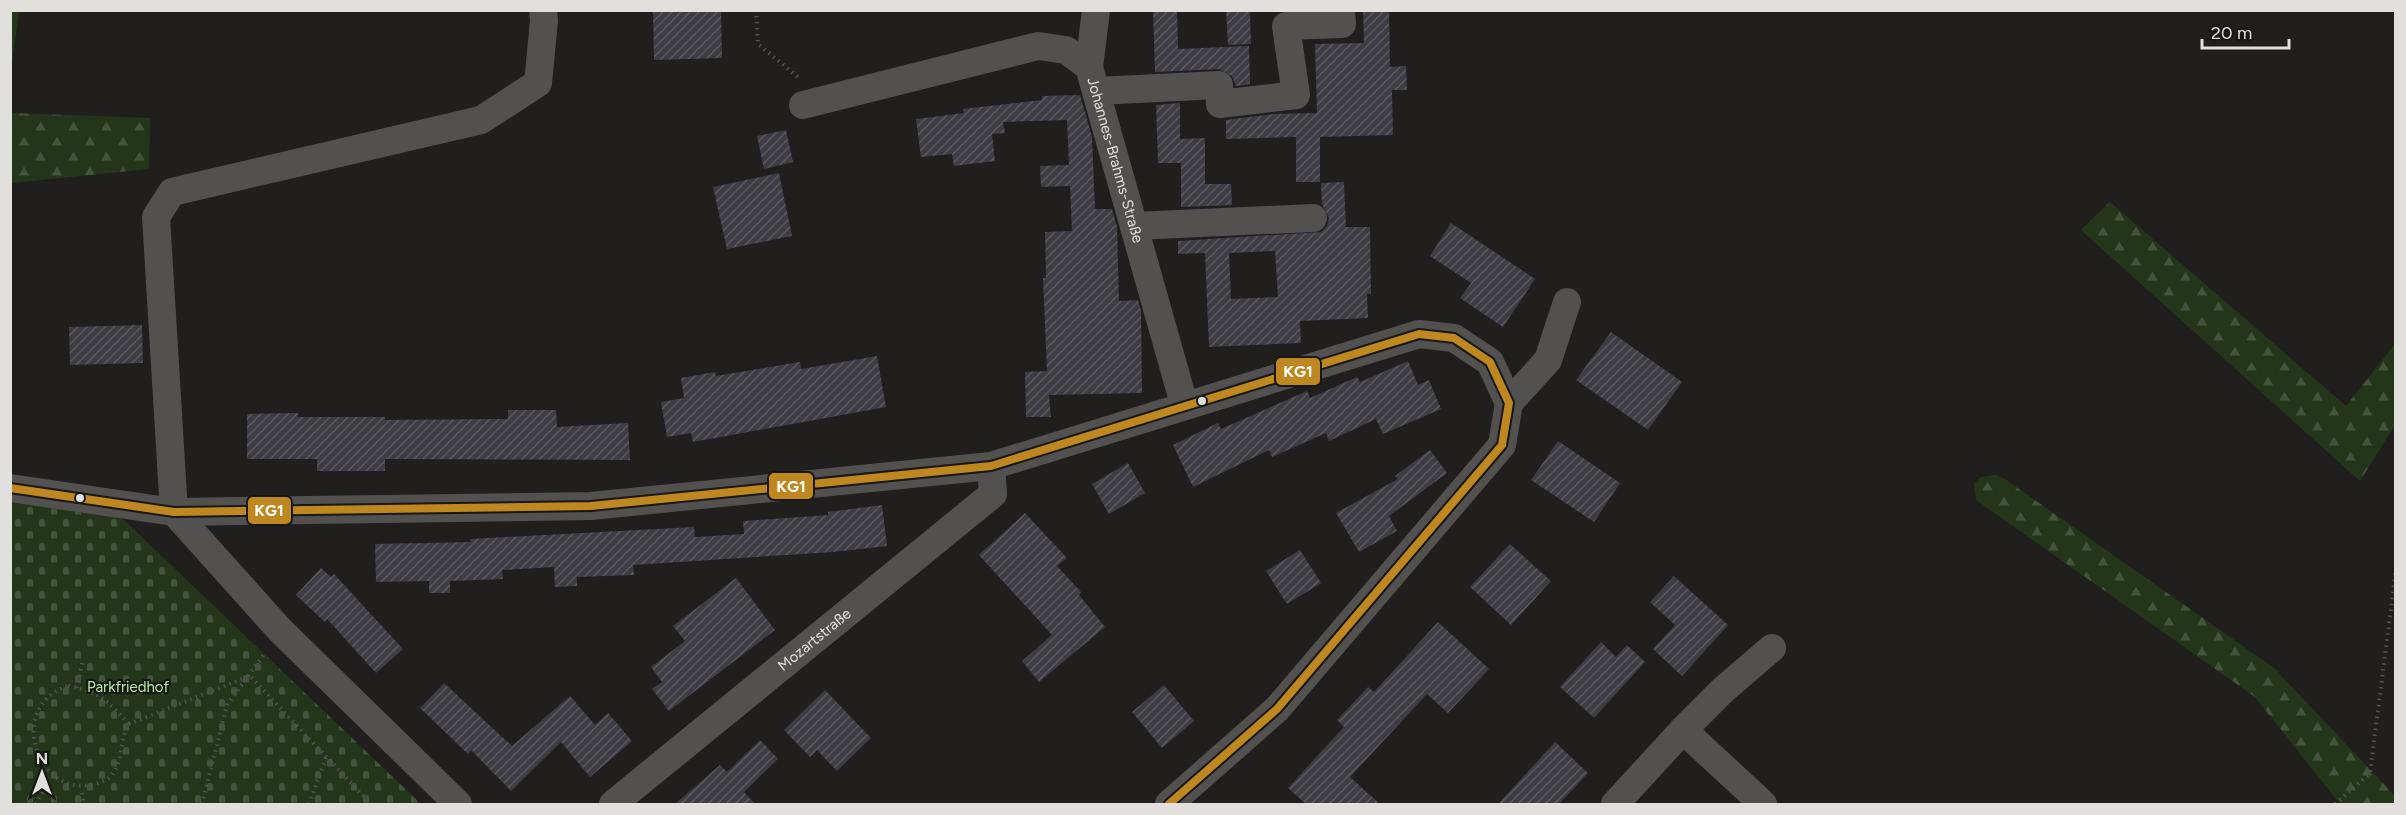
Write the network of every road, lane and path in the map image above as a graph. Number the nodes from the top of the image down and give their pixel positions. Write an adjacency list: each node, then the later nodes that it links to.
1 (543, 10): 14 (street)
2 (756, 10): 6 (path)
3 (1096, 10): 5 (street)
4 (1341, 10): 5 (street)
5 (1093, 79): 6 (street, Johannes-Brahms-Straße); 8 (street, Johannes-Brahms-Straße)
6 (814, 102)
7 (1313, 218): 8 (street)
8 (1134, 226): 11 (street, Johannes-Brahms-Straße)
9 (1567, 302): 10 (street)
10 (1509, 403): 11 (street); 37 (street)
11 (1184, 404): 12 (street)
12 (991, 466): 14 (street); 36 (street, Mozartstraße)
13 (10, 488): 14 (street)
14 (174, 512): 16 (street)
15 (2396, 570): 40 (path)
16 (280, 630): 19 (path); 35 (street)
17 (1772, 648): 23 (street)
18 (83, 659): 20 (path)
19 (250, 676): 22 (path); 24 (path); 32 (path)
20 (77, 688): 21 (path); 22 (path)
21 (44, 693)
22 (129, 724): 29 (path)
23 (1683, 730): 38 (street); 39 (street)
24 (326, 757): 33 (path); 34 (path)
25 (36, 782): 26 (path)
26 (45, 788): 27 (path); 30 (path)
27 (54, 791)
28 (72, 793): 29 (path)
29 (82, 793): 31 (path)
30 (36, 804)
31 (84, 804)
32 (202, 804)
33 (309, 804)
34 (371, 804)
35 (458, 804)
36 (613, 804)
37 (1169, 804)
38 (1615, 804)
39 (1763, 804)
40 (2335, 804)

